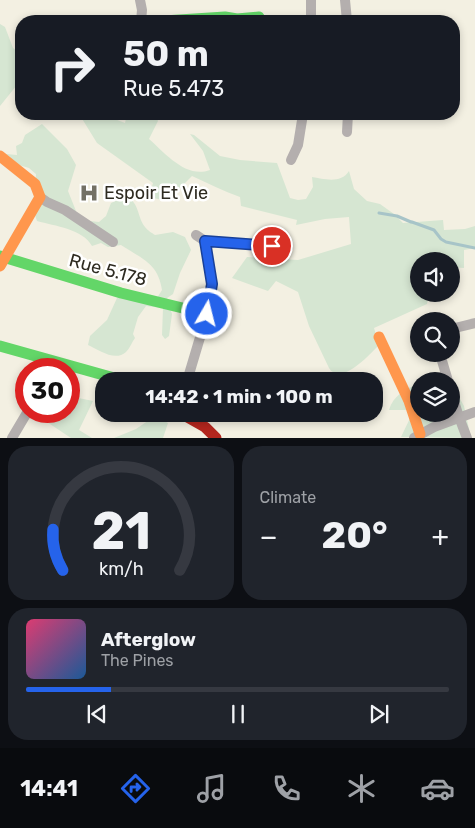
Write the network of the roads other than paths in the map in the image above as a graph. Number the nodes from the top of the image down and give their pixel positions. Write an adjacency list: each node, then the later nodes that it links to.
1 (140, 0): 4 (street)
2 (311, 0): 5 (street)
3 (345, 0): 6 (street)
4 (142, 15)
5 (311, 15)
6 (346, 15)
7 (302, 120): 11 (street)
8 (348, 120): 9 (street)
9 (347, 132)
10 (0, 156): 12 (street)
11 (291, 160)
12 (40, 197): 13 (street); 15 (street)
13 (114, 242)
14 (288, 247): 16 (street)
15 (1, 260): 16 (street, Rue 5.178)
16 (207, 314): 23 (street)
17 (475, 323): 18 (street)
18 (460, 327)
19 (379, 337): 34 (street)
20 (0, 346): 24 (street)
21 (0, 353): 22 (street)
22 (16, 358)
23 (190, 372)
24 (95, 373)
25 (80, 377): 26 (street)
26 (95, 381)
27 (475, 412): 28 (street)
28 (460, 417)
29 (460, 419): 38 (street)
30 (196, 422): 36 (street)
31 (210, 422): 37 (street)
32 (448, 422): 34 (street)
33 (21, 423): 35 (street)
34 (417, 436)
35 (12, 438)
36 (216, 438)
37 (226, 438)
38 (468, 438)

